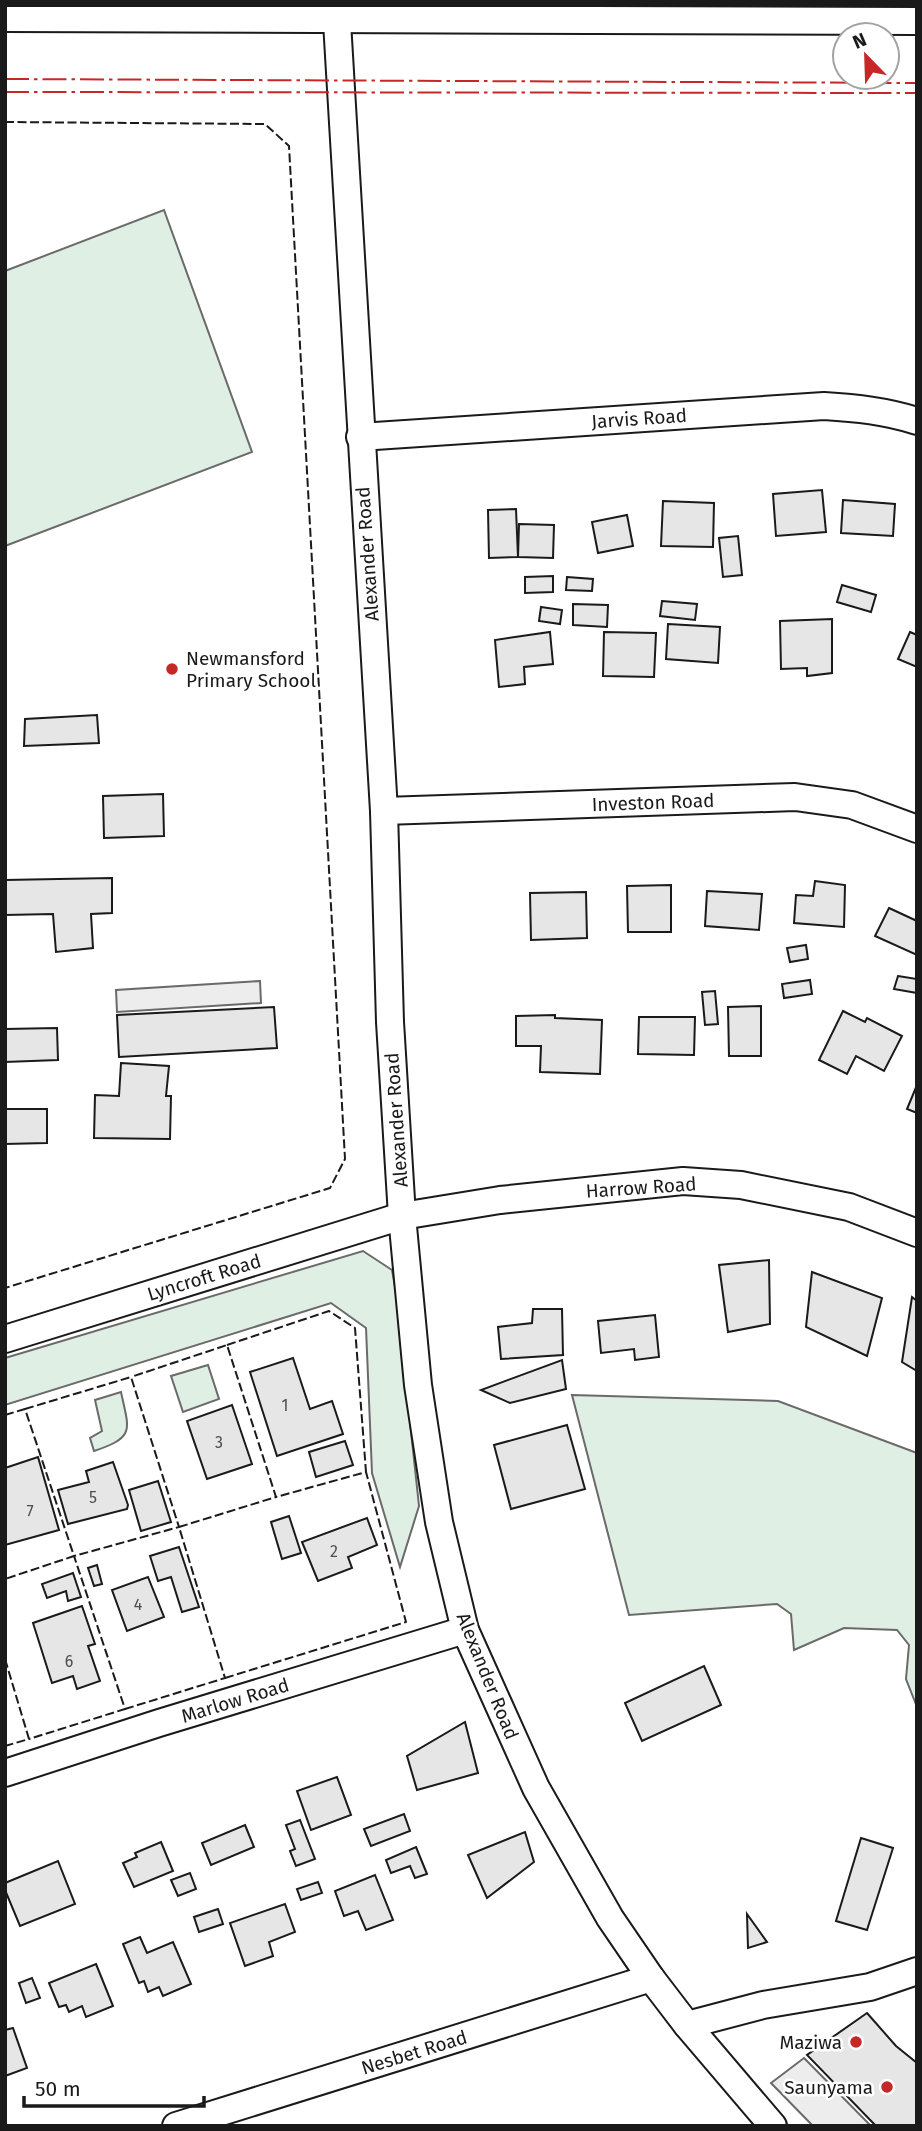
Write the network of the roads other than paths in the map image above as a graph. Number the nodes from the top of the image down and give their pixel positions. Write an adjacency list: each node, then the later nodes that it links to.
1 (336, 12): 2 (street); 3 (street); 5 (street, Alexander Road)
2 (5, 19)
3 (917, 21)
4 (917, 421): 5 (street, Jarvis Road)
5 (359, 437): 6 (street, Alexander Road)
6 (384, 811): 7 (street, Investon Road); 8 (street, Alexander Road)
7 (917, 829)
8 (402, 1216): 9 (street, Harrow Road); 10 (street, Lyncroft Road); 11 (street, Alexander Road)
9 (917, 1233)
10 (5, 1339)
11 (465, 1630): 12 (street, Marlow Road); 14 (street, Alexander Road)
12 (5, 1773)
13 (917, 1971): 15 (street)
14 (651, 1978): 15 (street, Alexander Road); 16 (street, Nesbet Road)
15 (687, 2025): 17 (street, Alexander Road)
16 (176, 2126)
17 (773, 2126)

